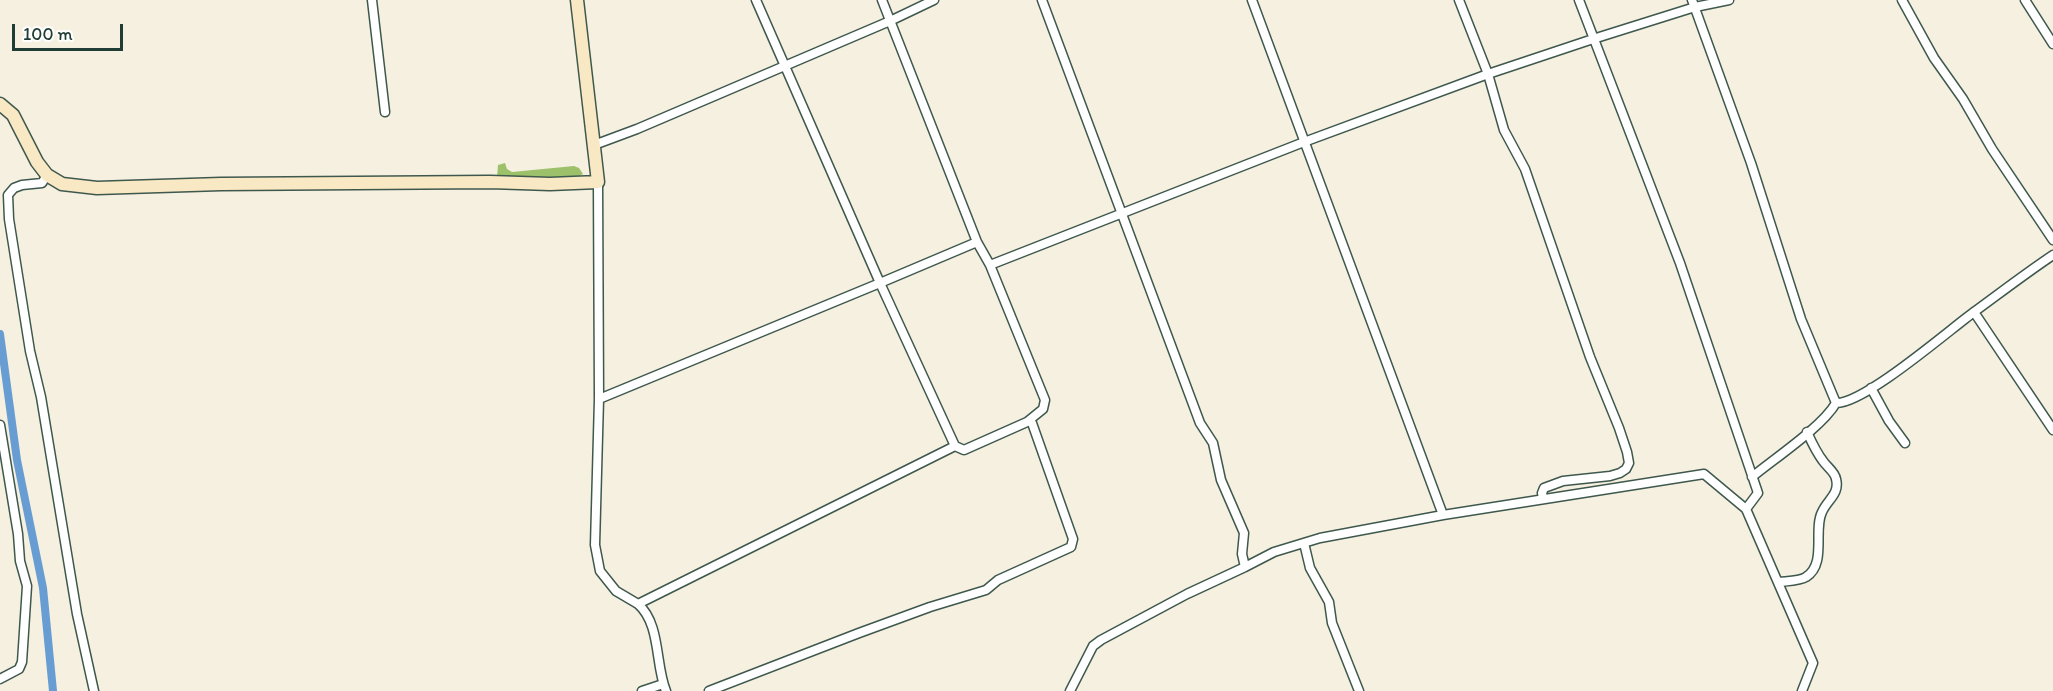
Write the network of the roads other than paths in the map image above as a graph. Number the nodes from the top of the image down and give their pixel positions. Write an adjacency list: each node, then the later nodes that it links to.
1 (372, 0): 20 (street)
2 (577, 0): 22 (street)
3 (756, 0): 17 (street)
4 (882, 0): 14 (street)
5 (934, 0): 14 (street)
6 (1042, 0): 25 (street)
7 (1252, 0): 21 (street)
8 (1459, 0): 18 (street)
9 (1579, 0): 15 (street)
10 (1729, 0): 13 (street)
11 (1902, 0): 26 (street)
12 (2025, 0): 16 (street)
13 (1694, 3): 15 (street); 34 (street)
14 (891, 21): 17 (street); 27 (street)
15 (1593, 39): 18 (street); 41 (street)
16 (2053, 44)
17 (784, 65): 22 (street); 30 (street)
18 (1488, 74): 21 (street); 42 (street)
19 (0, 104): 23 (street)
20 (385, 112)
21 (1304, 142): 25 (street); 44 (street)
22 (594, 145): 24 (street)
23 (47, 175): 24 (street); 51 (street)
24 (598, 182): 33 (street)
25 (1123, 213): 29 (street); 46 (street)
26 (2053, 240)
27 (977, 242): 29 (street); 30 (street)
28 (2053, 255): 31 (street)
29 (990, 265): 40 (street)
30 (880, 283): 33 (street); 40 (street)
31 (1974, 312): 32 (street); 37 (street)
32 (1871, 388): 34 (street); 39 (street)
33 (599, 399): 48 (street)
34 (1836, 403): 38 (street)
35 (1032, 423): 53 (street)
36 (0, 425): 49 (street)
37 (2053, 430)
38 (1807, 432): 41 (street); 47 (street)
39 (1905, 444)
40 (955, 446): 48 (street)
41 (1752, 477): 43 (street)
42 (1543, 499): 43 (street); 44 (street)
43 (1746, 509): 47 (street)
44 (1443, 515): 45 (street)
45 (1304, 543): 46 (street); 55 (street)
46 (1245, 567): 54 (street)
47 (1779, 582): 56 (street)
48 (638, 603): 50 (street)
49 (0, 679)
50 (665, 688): 52 (street)
51 (94, 691)
52 (642, 691)
53 (709, 691)
54 (1070, 691)
55 (1359, 691)
56 (1802, 691)

